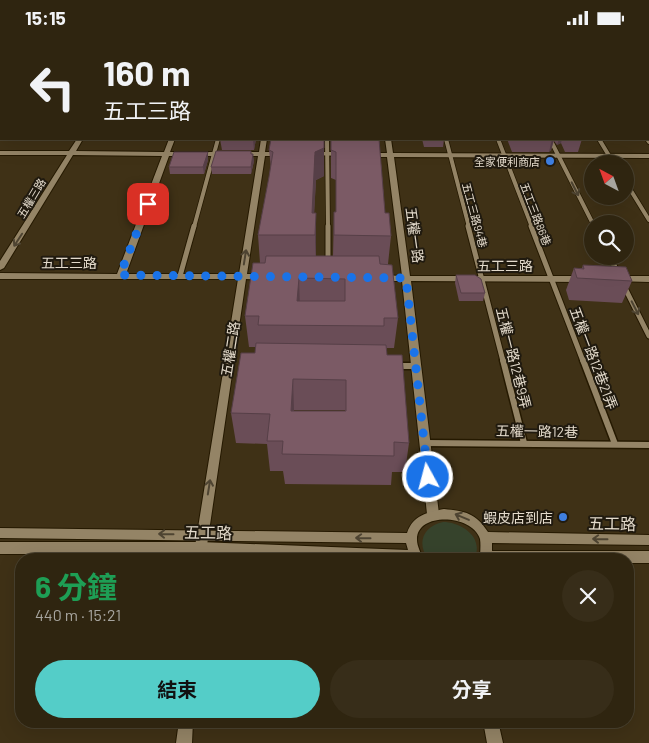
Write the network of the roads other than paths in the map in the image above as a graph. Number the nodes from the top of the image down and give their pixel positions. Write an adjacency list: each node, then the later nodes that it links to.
1 (79, 140): 12 (street, 五權三路)
2 (172, 140): 13 (street)
3 (218, 140): 14 (lane)
4 (264, 140): 18 (street, 五權二路)
5 (327, 140): 17 (lane)
6 (388, 140): 21 (street, 五權一路)
7 (446, 140): 22 (lane, 五工三路94巷)
8 (498, 140): 23 (lane, 五工三路86巷)
9 (550, 140): 24 (lane)
10 (600, 140): 25 (lane)
11 (0, 153): 12 (street)
12 (70, 154): 13 (street); 33 (street, 五權三路, one-way to 33)
13 (166, 154): 14 (street); 35 (street)
14 (214, 154): 18 (street); 37 (lane)
15 (290, 154): 18 (street)
16 (299, 154): 17 (street)
17 (327, 154): 19 (street); 34 (lane)
18 (262, 155): 38 (street, 五權二路, one-way to 18)
19 (354, 155)
20 (363, 155): 21 (street)
21 (390, 155): 22 (street); 41 (street, 五權一路)
22 (451, 155): 23 (street); 42 (lane, 五工三路94巷)
23 (504, 155): 24 (street); 43 (lane, 五工三路86巷)
24 (558, 155): 26 (street); 30 (lane, one-way to 30)
25 (608, 155)
26 (584, 156)
27 (634, 156): 28 (street)
28 (649, 156)
29 (634, 196): 31 (lane)
30 (588, 215)
31 (649, 220)
32 (614, 265): 46 (lane)
33 (0, 268)
34 (328, 268)
35 (120, 275): 36 (street, 五工三路); 37 (street, 五工三路)
36 (0, 276)
37 (180, 276): 38 (street, 五工三路)
38 (242, 277): 39 (street, 五工三路); 57 (street, 五權二路, one-way to 38)
39 (270, 277)
40 (367, 278): 41 (street, 五工三路)
41 (406, 278): 42 (street, 五工三路); 50 (street, 五權一路)
42 (483, 279): 43 (street, 五工三路); 52 (lane, 五權一路12巷9弄)
43 (551, 279): 44 (street, 五工三路); 53 (lane, 五權一路12巷21弄)
44 (591, 279)
45 (611, 279): 46 (street)
46 (621, 279): 47 (street); 48 (lane, one-way to 48)
47 (649, 279)
48 (649, 336)
49 (386, 365): 50 (lane)
50 (415, 366): 51 (street, 五權一路)
51 (424, 443): 52 (lane, 五權一路12巷); 55 (street, 五權一路)
52 (524, 443): 53 (lane, 五權一路12巷)
53 (615, 444): 54 (lane, 五權一路12巷)
54 (649, 445)
55 (433, 514): 58 (street, one-way to 55); 59 (street)
56 (0, 533): 57 (street, 五工路, one-way to 56)
57 (202, 535): 59 (street, 五工路, one-way to 57); 62 (street, 五權二路)
58 (485, 537): 60 (street, 五工路, one-way to 58); 64 (street)
59 (412, 538): 63 (street)
60 (649, 540)
61 (0, 548): 62 (street, 五工路)
62 (199, 553)
63 (415, 553)
64 (486, 553)
65 (634, 557): 66 (street)
66 (649, 557)
67 (185, 728): 69 (street)
68 (492, 728): 70 (street)
69 (184, 743)
70 (495, 743)

